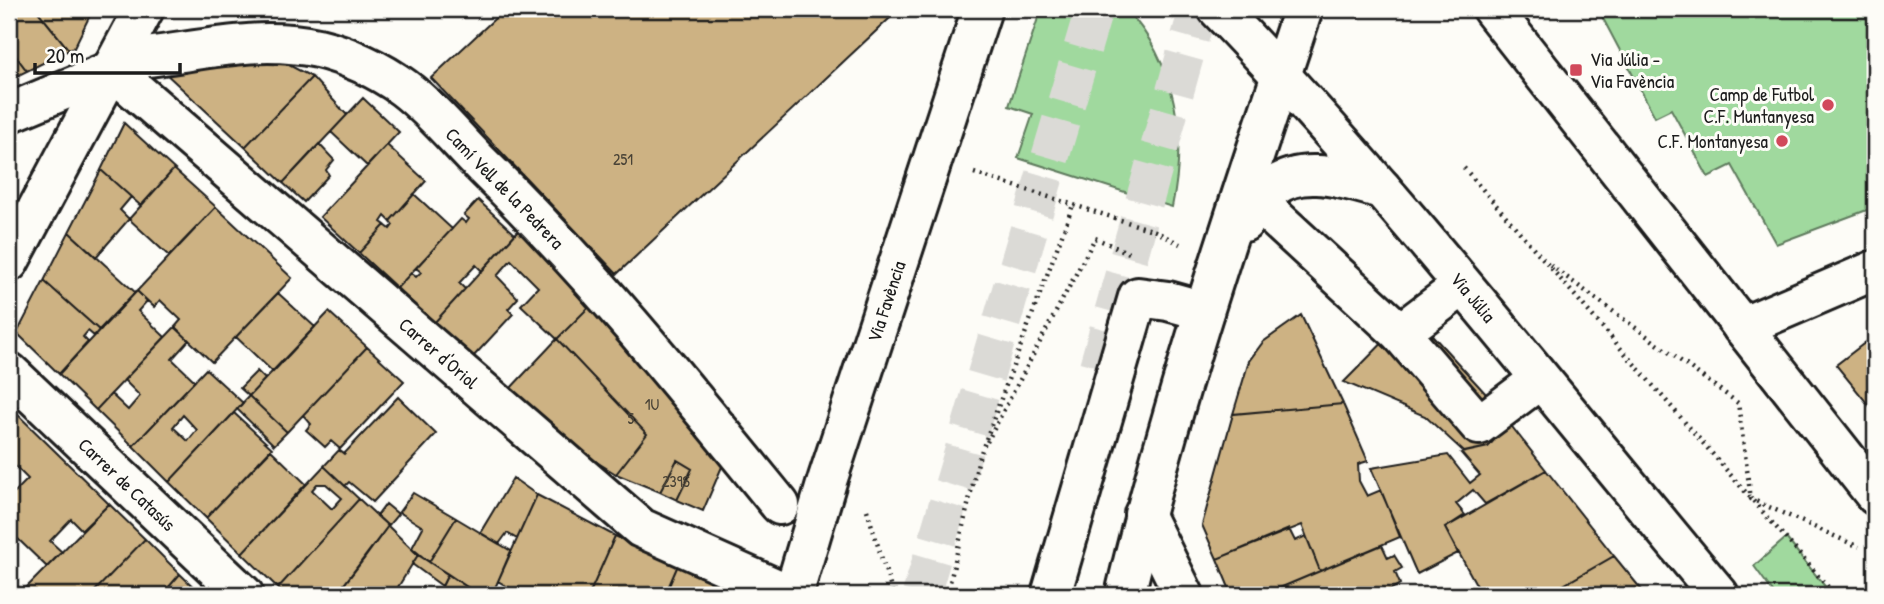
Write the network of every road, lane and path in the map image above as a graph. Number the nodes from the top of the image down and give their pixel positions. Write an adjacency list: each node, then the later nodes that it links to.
1 (144, 9): 6 (street)
2 (982, 9): 34 (street, Via Favència)
3 (1218, 9): 7 (street, Via Júlia)
4 (1492, 9): 22 (street)
5 (1297, 18): 7 (street)
6 (125, 64): 8 (street, Camí Vell de la Pedrera); 18 (street); 30 (street, Camí Vell de la Pedrera); 34 (street, Carrer d'Oriol)
7 (1280, 74): 11 (street, Via Júlia); 14 (street)
8 (9, 113)
9 (1464, 168): 17 (path)
10 (969, 172): 13 (path)
11 (1382, 188): 12 (street); 20 (street, Via Júlia)
12 (1259, 203): 14 (street); 23 (street)
13 (1073, 205): 15 (path); 26 (path)
14 (1224, 245): 21 (street)
15 (1184, 246)
16 (1141, 258): 26 (path)
17 (1540, 258): 28 (path); 28 (path)
18 (9, 262)
19 (1875, 270): 22 (street)
20 (1462, 286): 23 (street); 25 (street, Via Júlia)
21 (1204, 311): 31 (street); 37 (street)
22 (1742, 327): 27 (street)
23 (1400, 333): 25 (street)
24 (9, 372): 33 (street, Carrer de Catasús)
25 (1539, 380): 40 (street, Via Júlia)
26 (979, 458): 36 (path)
27 (1875, 495)
28 (1751, 499): 32 (path); 41 (path)
29 (865, 502): 35 (path)
30 (780, 505)
31 (1144, 514): 38 (street); 39 (street)
32 (1859, 547)
33 (244, 595)
34 (792, 595)
35 (893, 595)
36 (947, 595)
37 (1051, 595)
38 (1125, 595)
39 (1184, 595)
40 (1719, 595)
41 (1835, 595)

